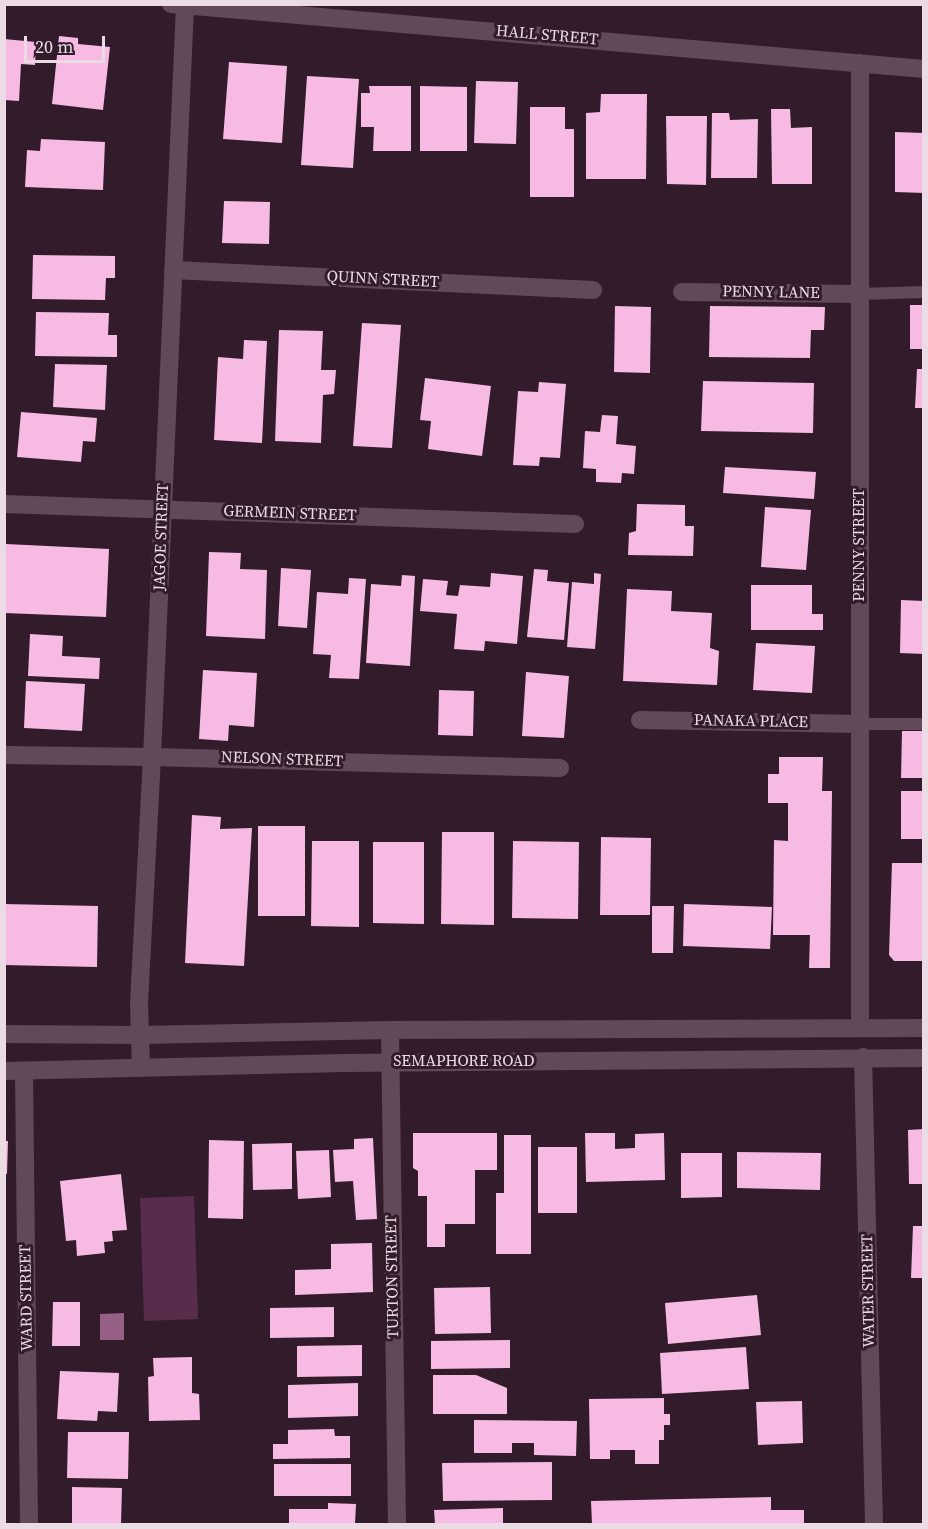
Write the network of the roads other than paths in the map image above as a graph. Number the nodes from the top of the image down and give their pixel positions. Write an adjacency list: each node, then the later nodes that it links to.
1 (178, 5): 2 (street, HALL STREET); 4 (street, JAGOE STREET)
2 (860, 63): 3 (street, HALL STREET); 8 (street, PENNY STREET)
3 (924, 69)
4 (173, 270): 5 (street, QUINN STREET); 10 (street, JAGOE STREET)
5 (593, 290)
6 (682, 292): 8 (street, PENNY LANE)
7 (924, 292): 8 (lane)
8 (860, 294): 13 (street, PENNY STREET)
9 (4, 504): 10 (street, GERMEIN STREET)
10 (163, 509): 11 (street, GERMEIN STREET); 16 (street, JAGOE STREET)
11 (575, 524)
12 (640, 720): 13 (street, PANAKA PLACE)
13 (861, 724): 14 (lane); 18 (street, PENNY STREET)
14 (924, 724)
15 (4, 755): 16 (street, NELSON STREET)
16 (152, 757): 17 (street, NELSON STREET); 23 (street, JAGOE STREET)
17 (560, 768)
18 (860, 1027): 19 (street, SEMAPHORE ROAD); 20 (street, SEMAPHORE ROAD); 24 (street, WATER STREET)
19 (924, 1028)
20 (597, 1029): 21 (street, SEMAPHORE ROAD); 26 (street)
21 (390, 1030): 23 (street, SEMAPHORE ROAD); 27 (street, TURTON STREET)
22 (4, 1034): 23 (street, SEMAPHORE ROAD)
23 (140, 1035): 28 (street, JAGOE STREET)
24 (863, 1058): 25 (street, SEMAPHORE ROAD); 26 (street, SEMAPHORE ROAD); 33 (street, WATER STREET)
25 (924, 1058)
26 (598, 1062): 27 (street, SEMAPHORE ROAD)
27 (391, 1063): 28 (street, SEMAPHORE ROAD); 32 (street, TURTON STREET)
28 (141, 1068): 30 (street, SEMAPHORE ROAD)
29 (4, 1071): 30 (street, SEMAPHORE ROAD)
30 (24, 1071): 31 (street, WARD STREET)
31 (30, 1524)
32 (397, 1524)
33 (874, 1524)

